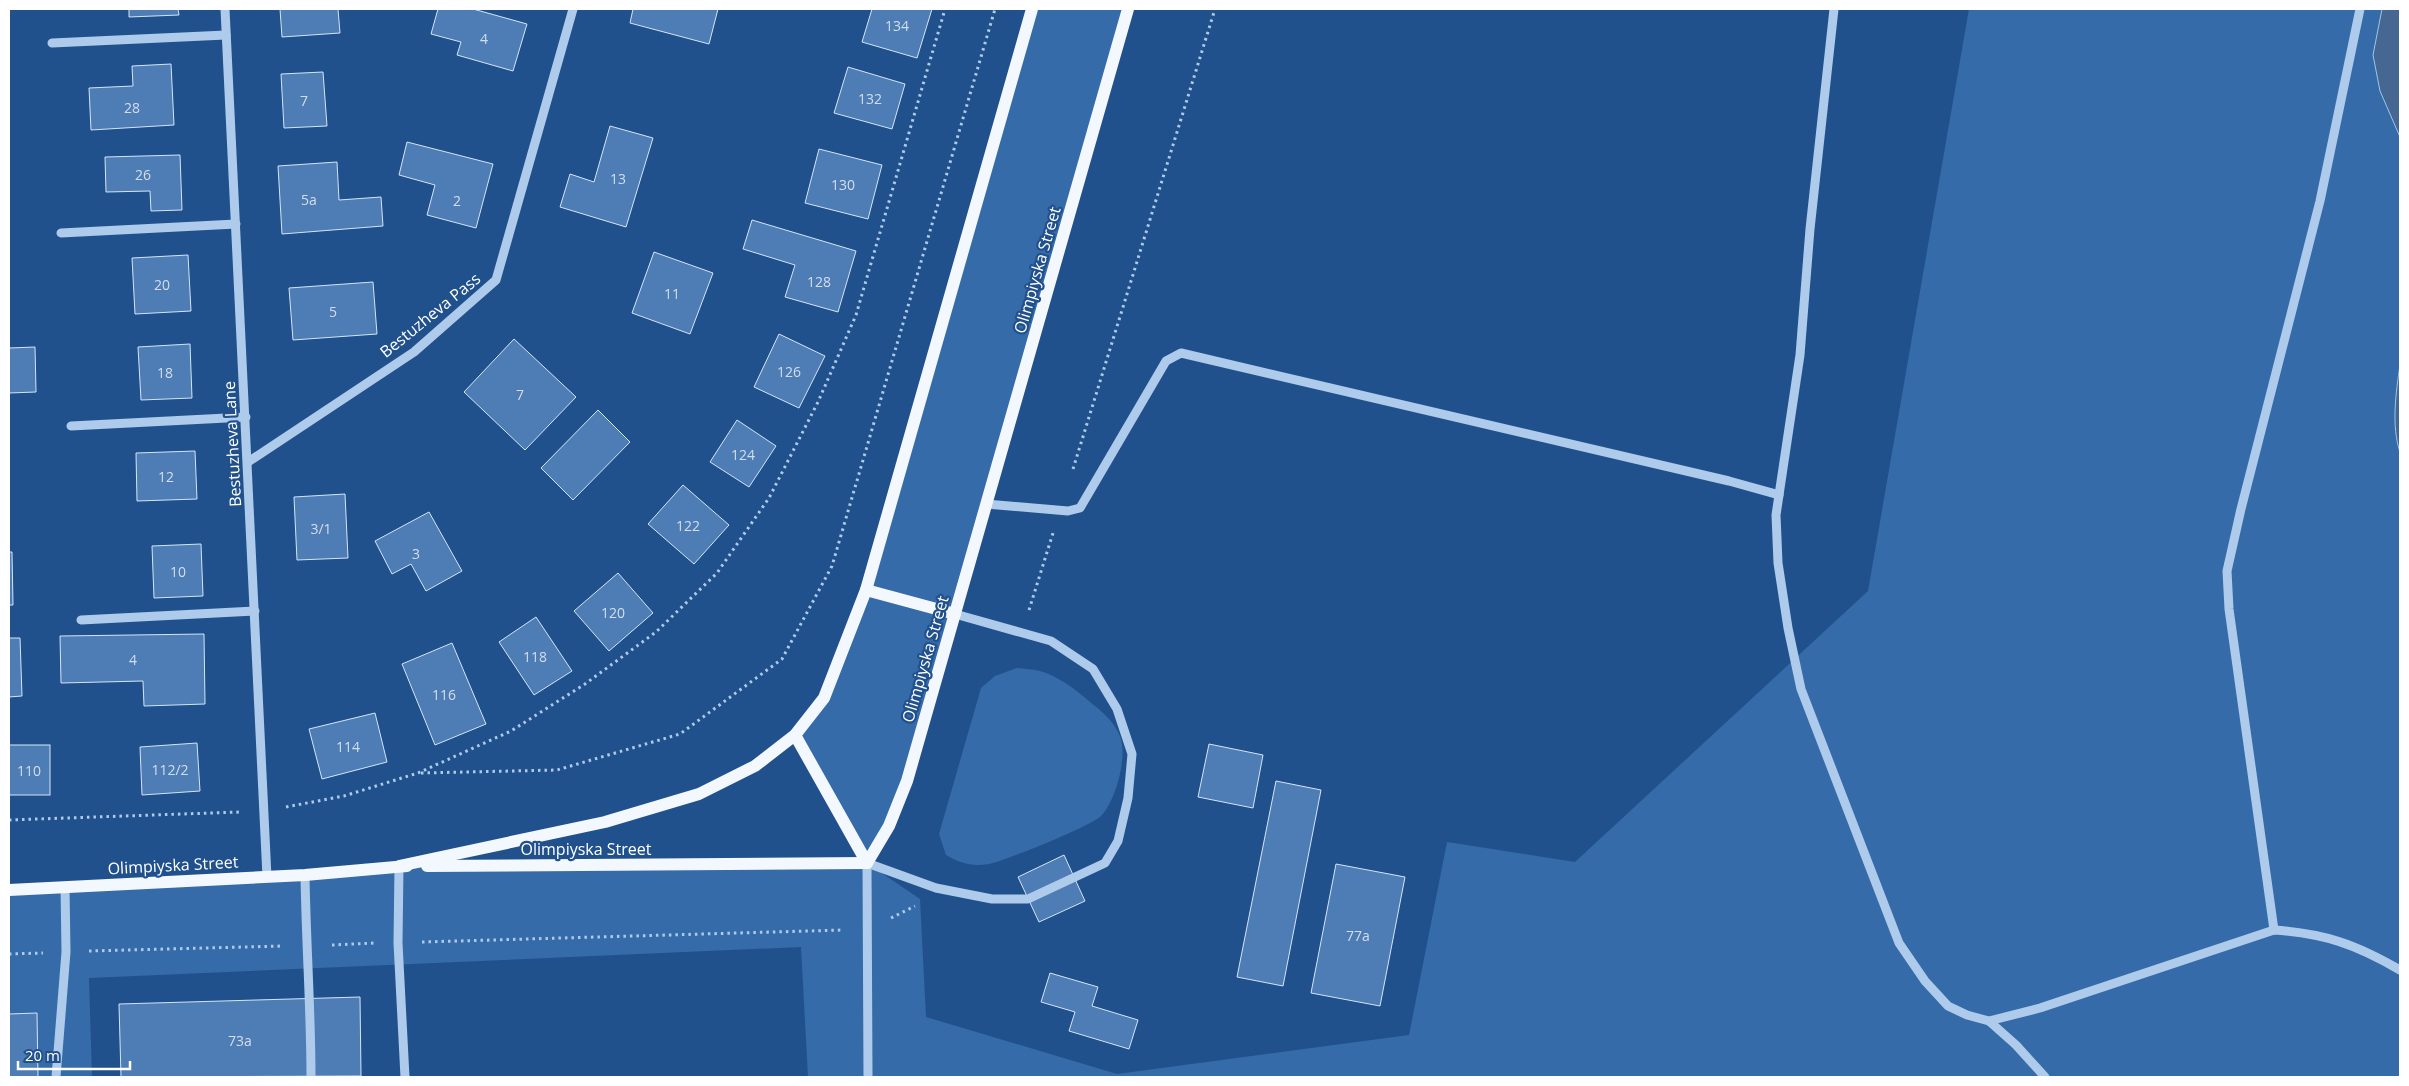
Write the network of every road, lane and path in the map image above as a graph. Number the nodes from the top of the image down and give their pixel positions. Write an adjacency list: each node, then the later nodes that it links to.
1 (225, 9): 10 (street, Bestuzheva Lane)
2 (573, 9): 16 (street, Bestuzheva Pass)
3 (945, 9): 26 (path)
4 (996, 9): 26 (path)
5 (1032, 9): 20 (main road, Olimpiyska Street)
6 (1128, 9): 18 (main road, Olimpiyska Street)
7 (1215, 9): 19 (path)
8 (1834, 9): 17 (street)
9 (2360, 9): 37 (street)
10 (226, 34): 11 (street); 12 (street, Bestuzheva Lane)
11 (52, 43)
12 (236, 224): 13 (street); 14 (street, Bestuzheva Lane)
13 (61, 233)
14 (246, 417): 15 (street); 16 (street, Bestuzheva Lane)
15 (71, 426)
16 (248, 462): 21 (street, Bestuzheva Lane)
17 (1779, 496): 19 (street); 43 (street)
18 (986, 504): 19 (street); 22 (main road, Olimpiyska Street)
19 (1060, 511): 24 (path)
20 (866, 590): 22 (main road); 25 (main road, Olimpiyska Street)
21 (255, 611): 23 (street); 27 (street, Bestuzheva Lane)
22 (955, 614): 24 (street); 29 (main road, Olimpiyska Street)
23 (81, 620)
24 (1022, 633): 35 (street)
25 (795, 735): 29 (main road); 30 (main road, Olimpiyska Street)
26 (418, 773): 27 (path)
27 (265, 811): 28 (path); 32 (street, Bestuzheva Lane)
28 (9, 820)
29 (867, 863): 30 (main road, Olimpiyska Street); 35 (street); 36 (street)
30 (399, 866): 31 (main road, Olimpiyska Street); 38 (street)
31 (305, 876): 32 (main road, Olimpiyska Street); 39 (street)
32 (267, 877): 33 (main road, Olimpiyska Street)
33 (65, 887): 34 (main road, Olimpiyska Street); 40 (street)
34 (9, 890)
35 (948, 890): 36 (path)
36 (868, 929): 38 (path); 47 (street)
37 (2274, 930): 42 (street); 43 (street)
38 (398, 943): 39 (path); 46 (street)
39 (306, 945): 40 (path); 45 (street)
40 (66, 952): 41 (path); 44 (street)
41 (9, 954)
42 (2400, 970)
43 (1990, 1022): 48 (street)
44 (56, 1077)
45 (310, 1077)
46 (405, 1077)
47 (868, 1077)
48 (2045, 1077)

